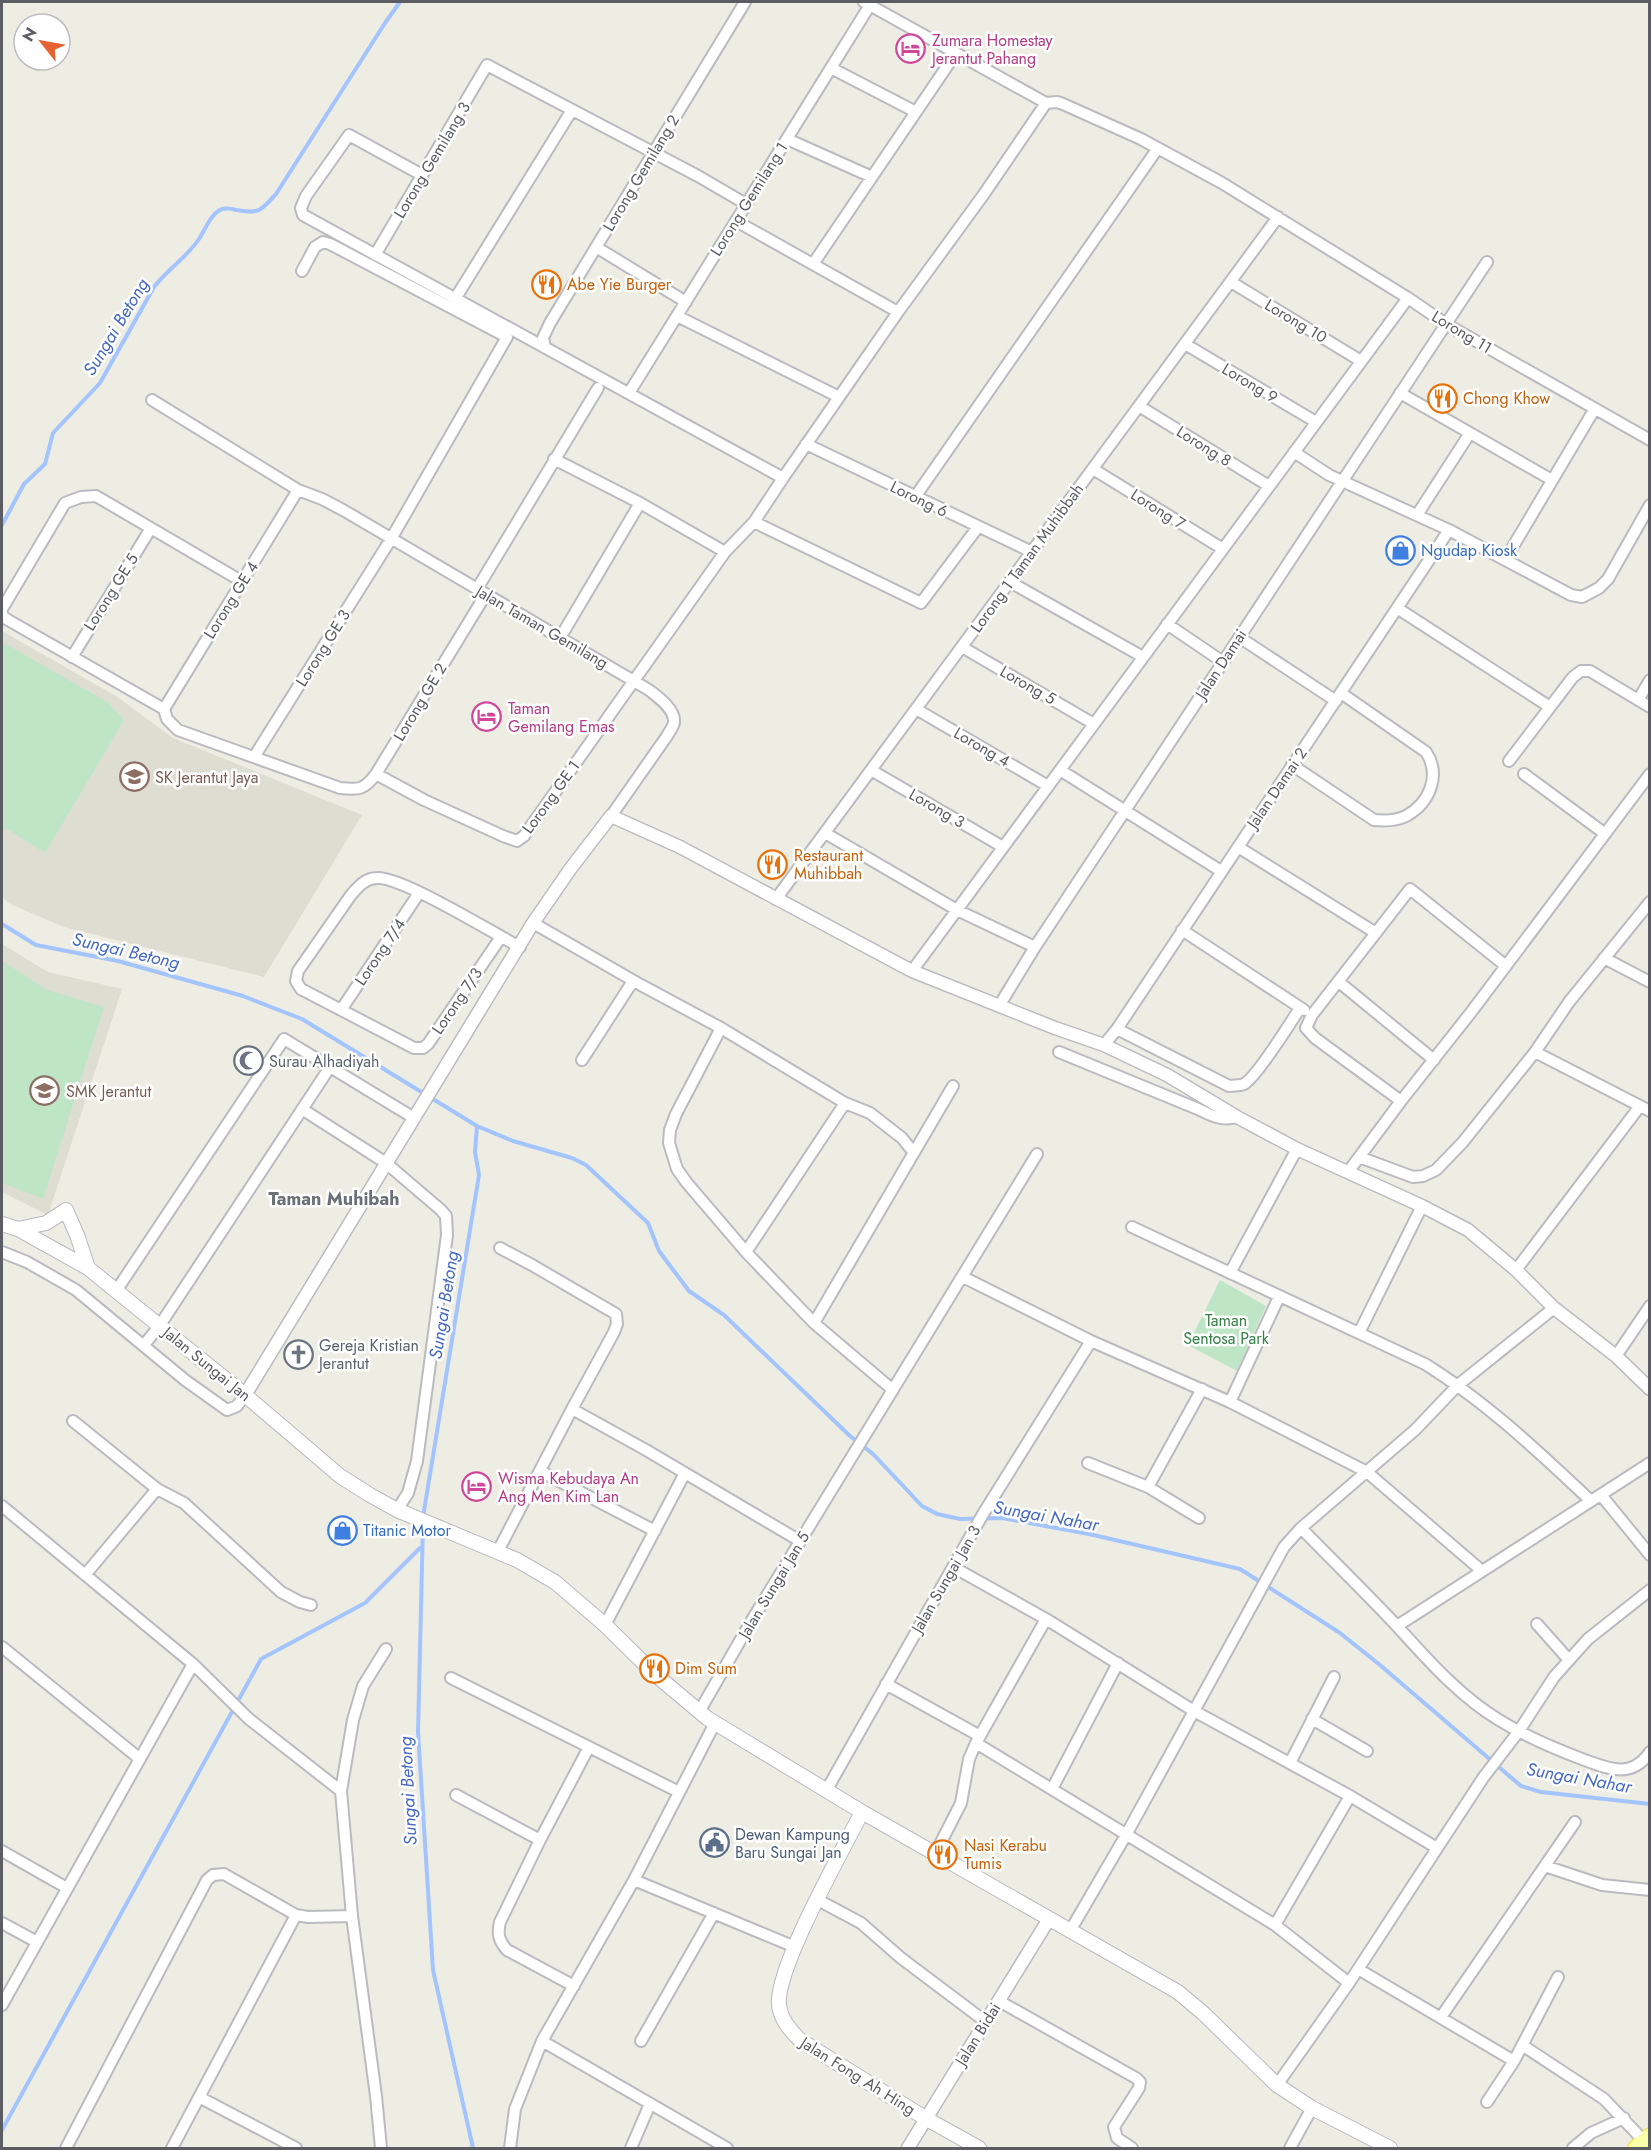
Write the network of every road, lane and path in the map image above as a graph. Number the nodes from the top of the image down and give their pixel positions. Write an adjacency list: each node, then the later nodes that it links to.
1 (745, 2): 10 (street, Lorong Gemilang 2)
2 (867, 3): 3 (street, Lorong 11); 4 (street, Lorong Gemilang 1)
3 (956, 53): 5 (street, Lorong 11); 7 (street)
4 (831, 68): 7 (street); 8 (street, Lorong Gemilang 1)
5 (1046, 103): 9 (street, Lorong 11); 25 (street)
6 (572, 110): 10 (street); 11 (street, Lorong Gemilang 3); 22 (street)
7 (916, 112): 12 (street)
8 (787, 139): 12 (street); 13 (street, Lorong Gemilang 1)
9 (1158, 148): 14 (street, Lorong 11); 50 (street)
10 (653, 153): 13 (street); 16 (street, Lorong Gemilang 2)
11 (422, 175): 17 (street, Lorong Gemilang 3); 17 (street)
12 (872, 177): 19 (street)
13 (746, 204): 15 (street, Lorong Gemilang 1)
14 (1278, 217): 21 (street, Lorong 1 Taman Muhibbah); 23 (street, Lorong 11)
15 (736, 221): 19 (street); 24 (street, Lorong Gemilang 1)
16 (596, 247): 24 (street); 29 (street, Lorong Gemilang 2)
17 (375, 255): 22 (street)
18 (1487, 262): 27 (street, Jalan Damai)
19 (813, 264): 25 (street)
20 (302, 271): 58 (street, Lorong GE 3)
21 (1231, 282): 28 (street, Lorong 1 Taman Muhibbah); 30 (street, Lorong 10)
22 (455, 298): 29 (street)
23 (1408, 298): 27 (street, Lorong 11); 30 (street)
24 (686, 302): 26 (street, Lorong Gemilang 1)
25 (897, 312): 34 (street)
26 (677, 316): 32 (street, Lorong Gemilang 1); 34 (street)
27 (1446, 324): 33 (street, Jalan Damai); 37 (street, Lorong 11)
28 (1185, 344): 36 (street, Lorong 1 Taman Muhibbah); 38 (street, Lorong 9)
29 (544, 348): 32 (street)
30 (1361, 361): 38 (street)
31 (598, 388): 43 (street, Lorong GE 2)
32 (629, 393): 45 (street)
33 (1400, 393): 39 (street); 46 (street, Jalan Damai)
34 (838, 397): 41 (street)
35 (152, 400): 49 (street, Jalan Taman Gemilang)
36 (1139, 406): 44 (street, Lorong 1 Taman Muhibbah); 48 (street, Lorong 8)
37 (1594, 410): 40 (street, Lorong 11); 47 (street)
38 (1316, 422): 42 (street)
39 (1470, 433): 47 (street); 53 (street)
40 (1650, 440)
41 (806, 444): 45 (street); 50 (street, Lorong 6)
42 (1294, 452): 46 (street); 48 (street)
43 (554, 459): 51 (street); 65 (street, Lorong GE 2)
44 (1093, 469): 59 (street, Lorong 7); 61 (street, Lorong 1 Taman Muhibbah)
45 (783, 478): 54 (street)
46 (1344, 480): 53 (street); 69 (street, Jalan Damai)
47 (1552, 480): 62 (street)
48 (1269, 486): 59 (street)
49 (298, 490): 58 (street, Jalan Taman Gemilang); 63 (street, Lorong GE 4)
50 (915, 497): 55 (street, Lorong 6)
51 (640, 503): 60 (street); 70 (street)
52 (1650, 505): 62 (street)
53 (1417, 515): 57 (street)
54 (754, 522): 55 (street); 60 (street)
55 (978, 527): 61 (street, Lorong 6)
56 (151, 528): 63 (street); 67 (street); 72 (street, Lorong GE 5)
57 (1449, 530): 62 (street); 66 (street, Jalan Damai 2)
58 (391, 538): 65 (street, Jalan Taman Gemilang); 84 (street, Lorong GE 3)
59 (1222, 549): 68 (street)
60 (725, 552): 75 (street)
61 (1032, 552): 64 (street, Lorong 1 Taman Muhibbah)
62 (1505, 560)
63 (243, 582): 81 (street, Lorong GE 4)
64 (1010, 582): 71 (street, Lorong 1 Taman Muhibbah); 73 (street)
65 (482, 592): 70 (street, Jalan Taman Gemilang); 89 (street, Lorong GE 2)
66 (1397, 608): 77 (street, Jalan Damai 2); 79 (street)
67 (2, 611): 72 (street)
68 (1167, 624): 73 (street); 74 (street)
69 (1239, 637): 74 (street, Jalan Damai); 77 (street)
70 (560, 638): 75 (street, Jalan Taman Gemilang)
71 (962, 647): 82 (street, Lorong 1 Taman Muhibbah); 83 (street, Lorong 5)
72 (72, 657): 81 (street)
73 (1143, 657): 83 (street)
74 (1223, 662): 93 (street, Jalan Damai)
75 (634, 681): 89 (street, Lorong GE 1); 94 (street, Jalan Taman Gemilang)
76 (1648, 686): 78 (street)
77 (1338, 697): 86 (street, Jalan Damai 2); 86 (street)
78 (1638, 700): 79 (street); 80 (street)
79 (1550, 707): 85 (street)
80 (1650, 707)
81 (164, 709): 84 (street)
82 (916, 709): 87 (street, Lorong 1 Taman Muhibbah); 92 (street, Lorong 4)
83 (1094, 724): 88 (street)
84 (254, 757): 89 (street, Lorong GE 2)
85 (1509, 761)
86 (1292, 765): 98 (street, Jalan Damai 2)
87 (871, 770): 95 (street, Lorong 1 Taman Muhibbah); 97 (street, Lorong 3)
88 (1060, 770): 92 (street); 93 (street)
89 (376, 774)
90 (1524, 774): 96 (street)
91 (1650, 774): 96 (street)
92 (1048, 786): 97 (street)
93 (1125, 810): 99 (street); 109 (street, Jalan Damai)
94 (611, 816): 101 (street); 104 (street)
95 (825, 833): 101 (street, Lorong 1 Taman Muhibbah); 103 (street)
96 (1604, 833): 111 (street)
97 (1004, 847): 103 (street)
98 (1238, 847): 99 (street, Jalan Damai 2); 106 (street)
99 (1221, 871): 105 (street, Jalan Damai 2)
100 (419, 893): 107 (street); 118 (street, Lorong 7/4); 118 (street)
101 (776, 899): 112 (street)
102 (1650, 902): 110 (street)
103 (957, 910): 109 (street); 112 (street)
104 (533, 923): 108 (street); 113 (street)
105 (1182, 930): 117 (street); 121 (street, Jalan Damai 2)
106 (1376, 933): 111 (street); 114 (street)
107 (501, 937): 108 (street); 118 (street, Lorong 7/3)
108 (520, 947): 133 (street)
109 (1035, 947): 116 (street, Jalan Damai)
110 (1604, 958): 115 (street); 124 (street)
111 (1506, 966): 126 (street)
112 (912, 971): 116 (street)
113 (633, 981): 120 (street); 125 (street)
114 (1339, 982): 119 (street); 126 (street)
115 (1650, 982)
116 (999, 1006): 122 (street)
117 (1300, 1008): 119 (street); 121 (street)
118 (341, 1010)
119 (1312, 1015): 129 (street)
120 (721, 1028): 130 (street); 146 (street)
121 (1117, 1029): 122 (street, Jalan Damai 2)
122 (1104, 1045): 134 (street)
123 (1059, 1052): 134 (street)
124 (1535, 1052): 132 (street); 138 (street)
125 (582, 1060)
126 (1434, 1060): 129 (street)
127 (330, 1067): 131 (street); 133 (street); 152 (street)
128 (953, 1086): 136 (street)
129 (1401, 1101): 138 (street)
130 (845, 1103): 136 (street); 146 (street)
131 (302, 1108): 139 (street); 157 (street)
132 (1645, 1108): 149 (street)
133 (416, 1116): 139 (street)
134 (1237, 1117): 135 (street)
135 (1297, 1149): 140 (street); 150 (street)
136 (914, 1153): 156 (street)
137 (1037, 1154): 151 (street, Jalan Sungai Jan 5)
138 (1359, 1157): 140 (street)
139 (386, 1163): 166 (street); 180 (street)
140 (1348, 1172): 141 (street)
141 (1422, 1206): 149 (street); 158 (street)
142 (2, 1224): 144 (main road, Jalan Sungai Jan)
143 (1132, 1227): 150 (street)
144 (18, 1228): 148 (main road, Jalan Sungai Jan); 148 (main road)
145 (500, 1248): 168 (street)
146 (746, 1251): 156 (street)
147 (2, 1252): 160 (street)
148 (88, 1268): 152 (main road, Jalan Sungai Jan)
149 (1516, 1270): 155 (street)
150 (1230, 1273): 153 (street)
151 (963, 1277): 159 (street); 165 (street, Jalan Sungai Jan 5)
152 (116, 1291): 157 (main road, Jalan Sungai Jan)
153 (1279, 1297): 158 (street); 167 (street)
154 (1650, 1306): 161 (street)
155 (1554, 1308): 161 (street); 162 (street)
156 (814, 1323): 165 (street)
157 (160, 1325): 160 (street); 166 (main road, Jalan Sungai Jan)
158 (1359, 1333): 162 (street)
159 (1091, 1341): 163 (street); 187 (street, Jalan Sungai Jan 3)
160 (144, 1345): 166 (street)
161 (1616, 1356): 164 (street)
162 (1458, 1385): 173 (street); 178 (street)
163 (1202, 1389): 167 (street); 175 (street)
164 (1650, 1389)
165 (893, 1390): 184 (street, Jalan Sungai Jan 5)
166 (245, 1395): 180 (main road, Jalan Sungai Jan)
167 (1230, 1402): 173 (street)
168 (572, 1408): 172 (street); 174 (street)
169 (73, 1420): 176 (street)
170 (1088, 1463): 175 (street)
171 (1650, 1463): 177 (street)
172 (540, 1471): 183 (street); 185 (street)
173 (1367, 1472): 182 (street); 188 (street)
174 (685, 1473): 183 (street); 184 (street)
175 (1148, 1487): 181 (street)
176 (157, 1489): 189 (street); 191 (street)
177 (1601, 1495): 178 (street); 186 (street)
178 (1591, 1501): 188 (street)
179 (2, 1506): 189 (street)
180 (402, 1512): 185 (main road, Jalan Sungai Jan)
181 (1199, 1518)
182 (1300, 1528): 195 (street); 204 (street)
183 (655, 1531): 194 (street)
184 (800, 1541): 205 (street, Jalan Sungai Jan 5)
185 (498, 1551): 194 (main road, Jalan Sungai Jan)
186 (1650, 1555)
187 (953, 1567): 192 (street); 203 (street, Jalan Sungai Jan 3)
188 (1482, 1571): 195 (street)
189 (85, 1575): 200 (street)
190 (1650, 1590): 198 (street)
191 (311, 1605)
192 (1046, 1619): 199 (street); 209 (street)
193 (1537, 1624): 198 (street)
194 (605, 1625): 205 (main road, Jalan Sungai Jan)
195 (1396, 1626): 208 (street)
196 (2, 1647): 213 (street)
197 (386, 1648): 216 (street)
198 (1569, 1660): 208 (street)
199 (1118, 1663): 204 (street); 215 (street)
200 (193, 1664): 213 (street); 216 (street)
201 (1334, 1677): 206 (street)
202 (451, 1678): 210 (street)
203 (886, 1684): 209 (street); 217 (street, Jalan Sungai Jan 3)
204 (1194, 1711): 214 (street); 223 (street)
205 (699, 1712): 207 (main road, Jalan Sungai Jan)
206 (1312, 1719): 211 (street); 214 (street)
207 (715, 1723): 217 (main road, Jalan Sungai Jan); 218 (street)
208 (1519, 1731): 212 (street); 225 (street)
209 (978, 1740): 215 (street); 227 (street)
210 (589, 1747): 218 (street); 224 (street)
211 (1367, 1752)
212 (1650, 1752)
213 (140, 1759): 230 (street)
214 (1290, 1763): 220 (street)
215 (1052, 1789): 223 (street)
216 (341, 1791): 235 (street)
217 (826, 1791): 221 (main road, Jalan Sungai Jan)
218 (679, 1792): 229 (street)
219 (456, 1795): 224 (street)
220 (1350, 1796): 225 (street); 238 (street)
221 (862, 1812): 227 (main road, Jalan Sungai Jan); 232 (main road, Jalan Fong Ah Hing)
222 (1575, 1822): 228 (street)
223 (1126, 1835): 238 (street); 239 (street)
224 (540, 1840): 245 (street)
225 (1437, 1848): 242 (street)
226 (2, 1851): 230 (street)
227 (935, 1854): 236 (main road, Jalan Sungai Jan)
228 (1545, 1866): 231 (street); 248 (street)
229 (634, 1880): 233 (street); 245 (street)
230 (67, 1888): 240 (street)
231 (1650, 1890)
232 (818, 1900): 241 (main road, Jalan Fong Ah Hing); 249 (street)
233 (714, 1913): 241 (street); 251 (street)
234 (296, 1915): 235 (street); 255 (street); 262 (street)
235 (352, 1916): 265 (street)
236 (1048, 1919): 239 (main road, Jalan Sungai Jan); 246 (street, Jalan Bidai)
237 (2, 1923): 240 (street)
238 (1275, 1925): 244 (street)
239 (1070, 1931): 254 (main road, Jalan Sungai Jan)
240 (37, 1942): 247 (street)
241 (795, 1947): 259 (main road, Jalan Fong Ah Hing)
242 (1358, 1969): 244 (street); 248 (street)
243 (1558, 1977): 252 (street)
244 (1349, 1983): 254 (street)
245 (574, 1986): 250 (street)
246 (999, 2001): 249 (street, Jalan Bidai); 271 (street)
247 (2, 2005)
248 (1442, 2017): 253 (street)
249 (986, 2022): 259 (street, Jalan Bidai)
250 (543, 2041): 257 (street); 266 (street)
251 (641, 2041)
252 (1522, 2045): 253 (street); 260 (street)
253 (1514, 2061): 256 (street)
254 (1277, 2085): 258 (main road, Jalan Sungai Jan)
255 (200, 2097): 263 (street); 264 (street)
256 (1487, 2102)
257 (650, 2104): 267 (street); 268 (street)
258 (1312, 2108): 272 (street); 273 (main road, Jalan Sungai Jan)
259 (925, 2118): 269 (street, Jalan Bidai); 270 (main road, Jalan Fong Ah Hing)
260 (1623, 2118): 261 (street); 274 (street)
261 (1643, 2142)
262 (68, 2148)
263 (172, 2148)
264 (296, 2148)
265 (381, 2148)
266 (510, 2148)
267 (631, 2148)
268 (727, 2148)
269 (908, 2148)
270 (980, 2148)
271 (1132, 2148)
272 (1290, 2148)
273 (1390, 2148)
274 (1573, 2148)

